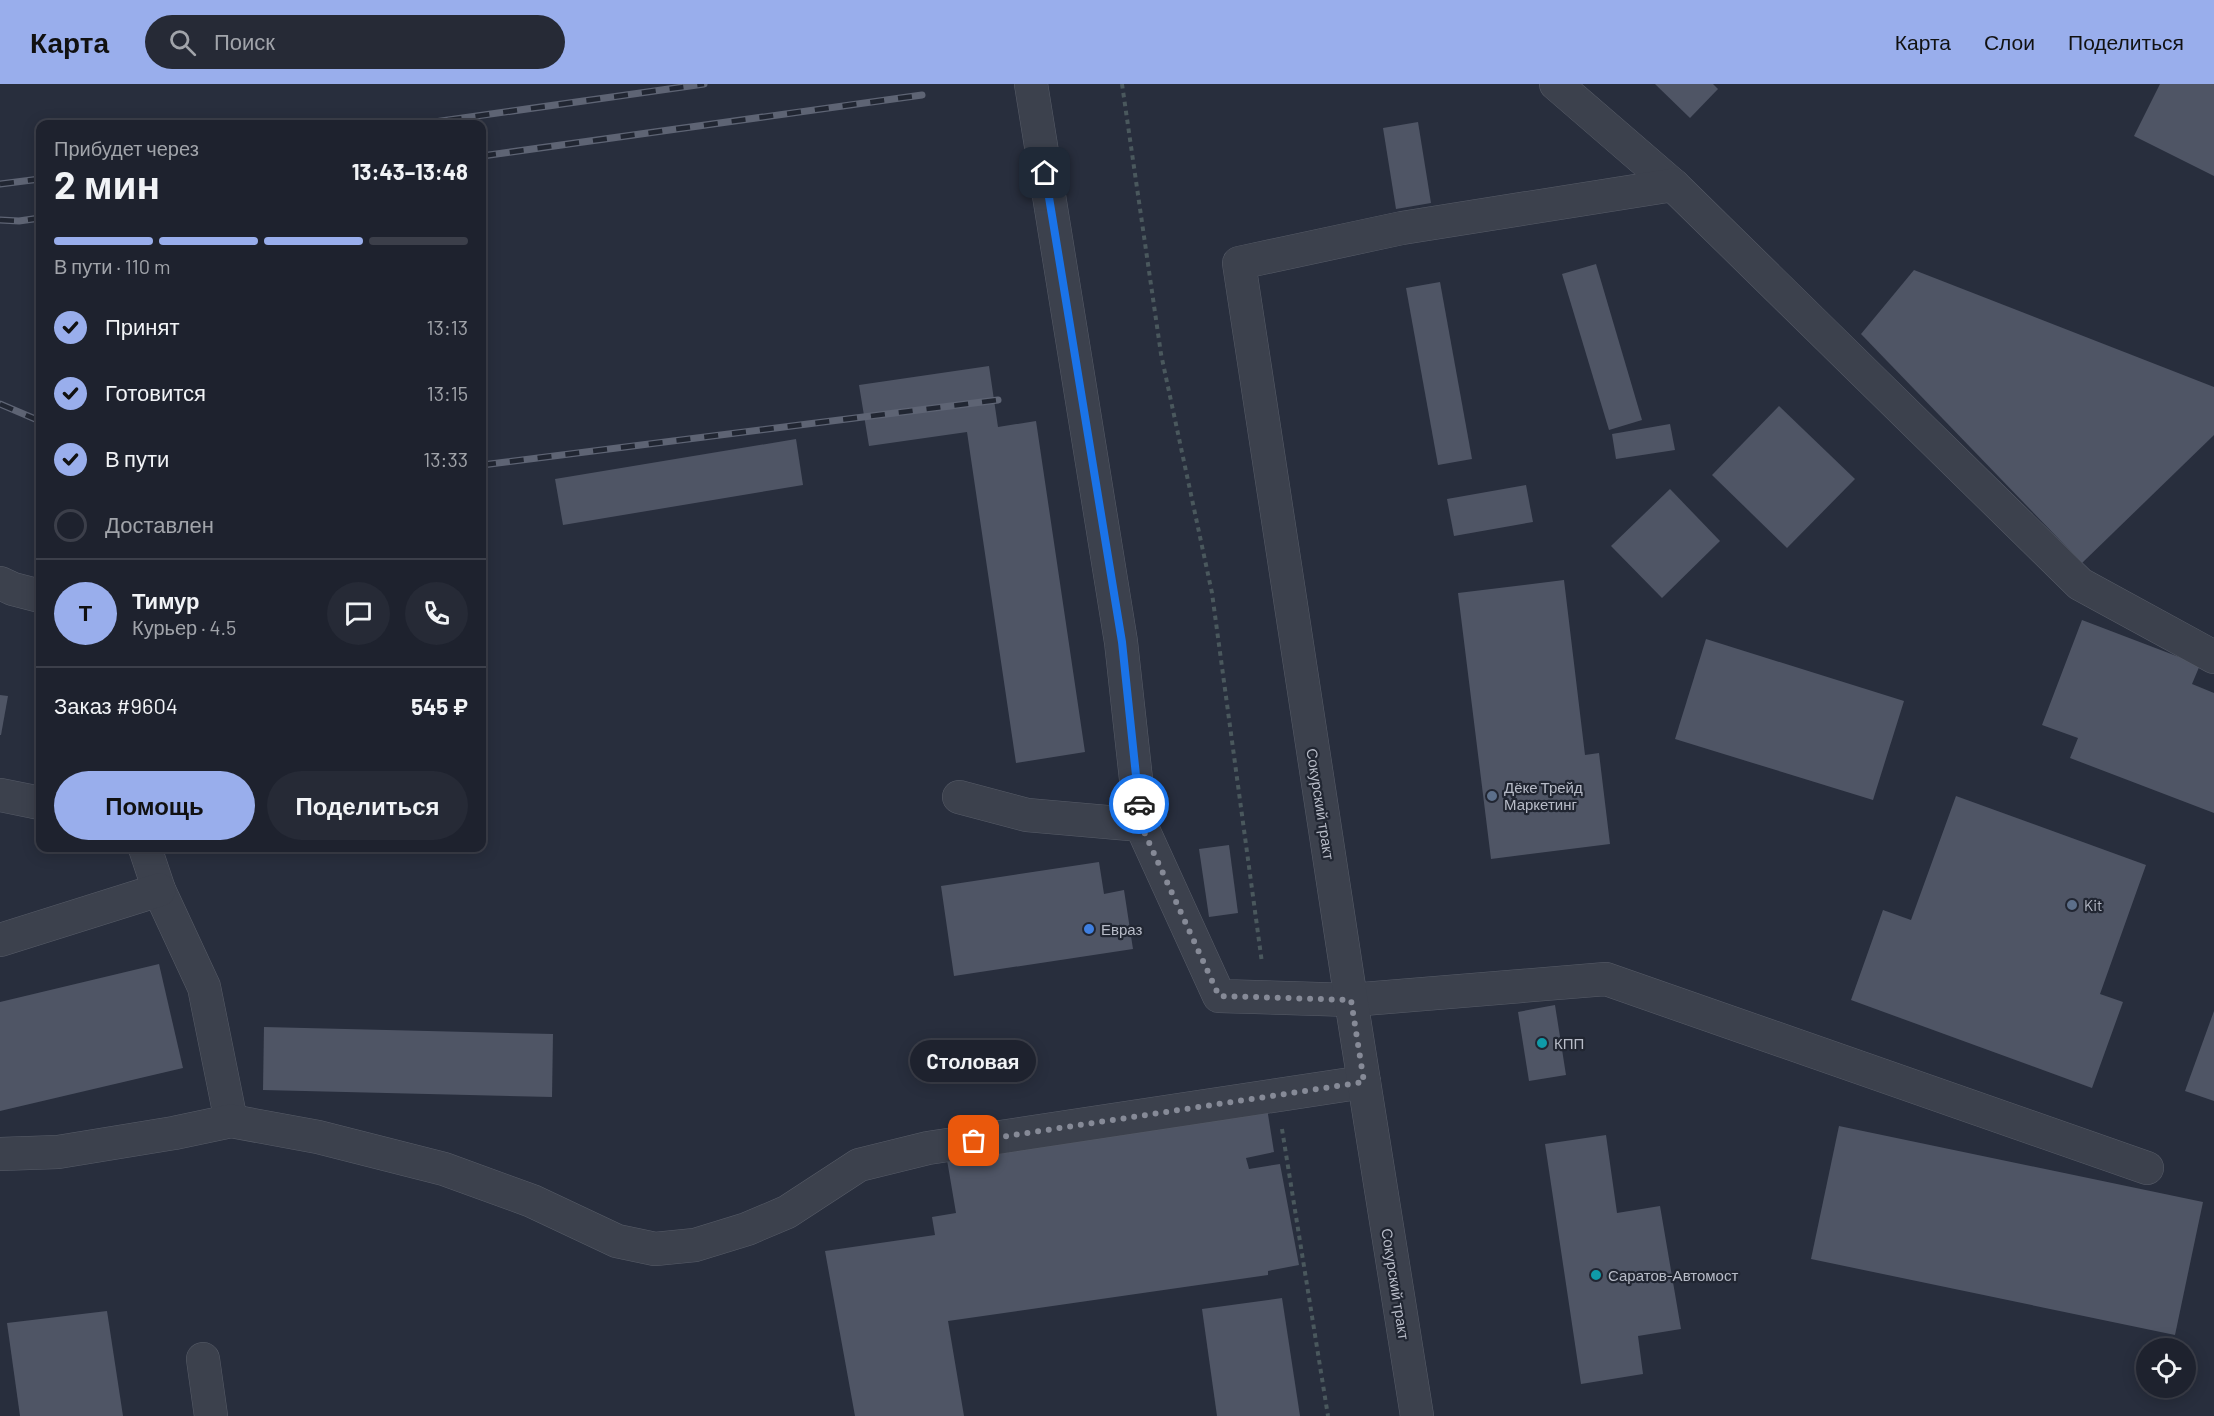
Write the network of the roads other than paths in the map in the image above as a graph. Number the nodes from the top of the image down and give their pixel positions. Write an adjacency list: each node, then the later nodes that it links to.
1 (1031, 84): 10 (street)
2 (1556, 84): 3 (street)
3 (1673, 184): 6 (street); 14 (street, Сокурский тракт)
4 (0, 583): 5 (street)
5 (36, 595)
6 (2214, 657)
7 (0, 795): 9 (street)
8 (959, 797): 10 (street)
9 (36, 802)
10 (1141, 825): 14 (street)
11 (146, 852): 12 (street)
12 (159, 890): 13 (street); 16 (street)
13 (0, 940)
14 (1351, 1000): 15 (street, Сокурский тракт); 18 (street)
15 (1364, 1082): 16 (street); 21 (street, Сокурский тракт)
16 (231, 1121): 17 (street)
17 (0, 1154)
18 (2147, 1168)
19 (203, 1359): 20 (street)
20 (212, 1416)
21 (1417, 1416)

